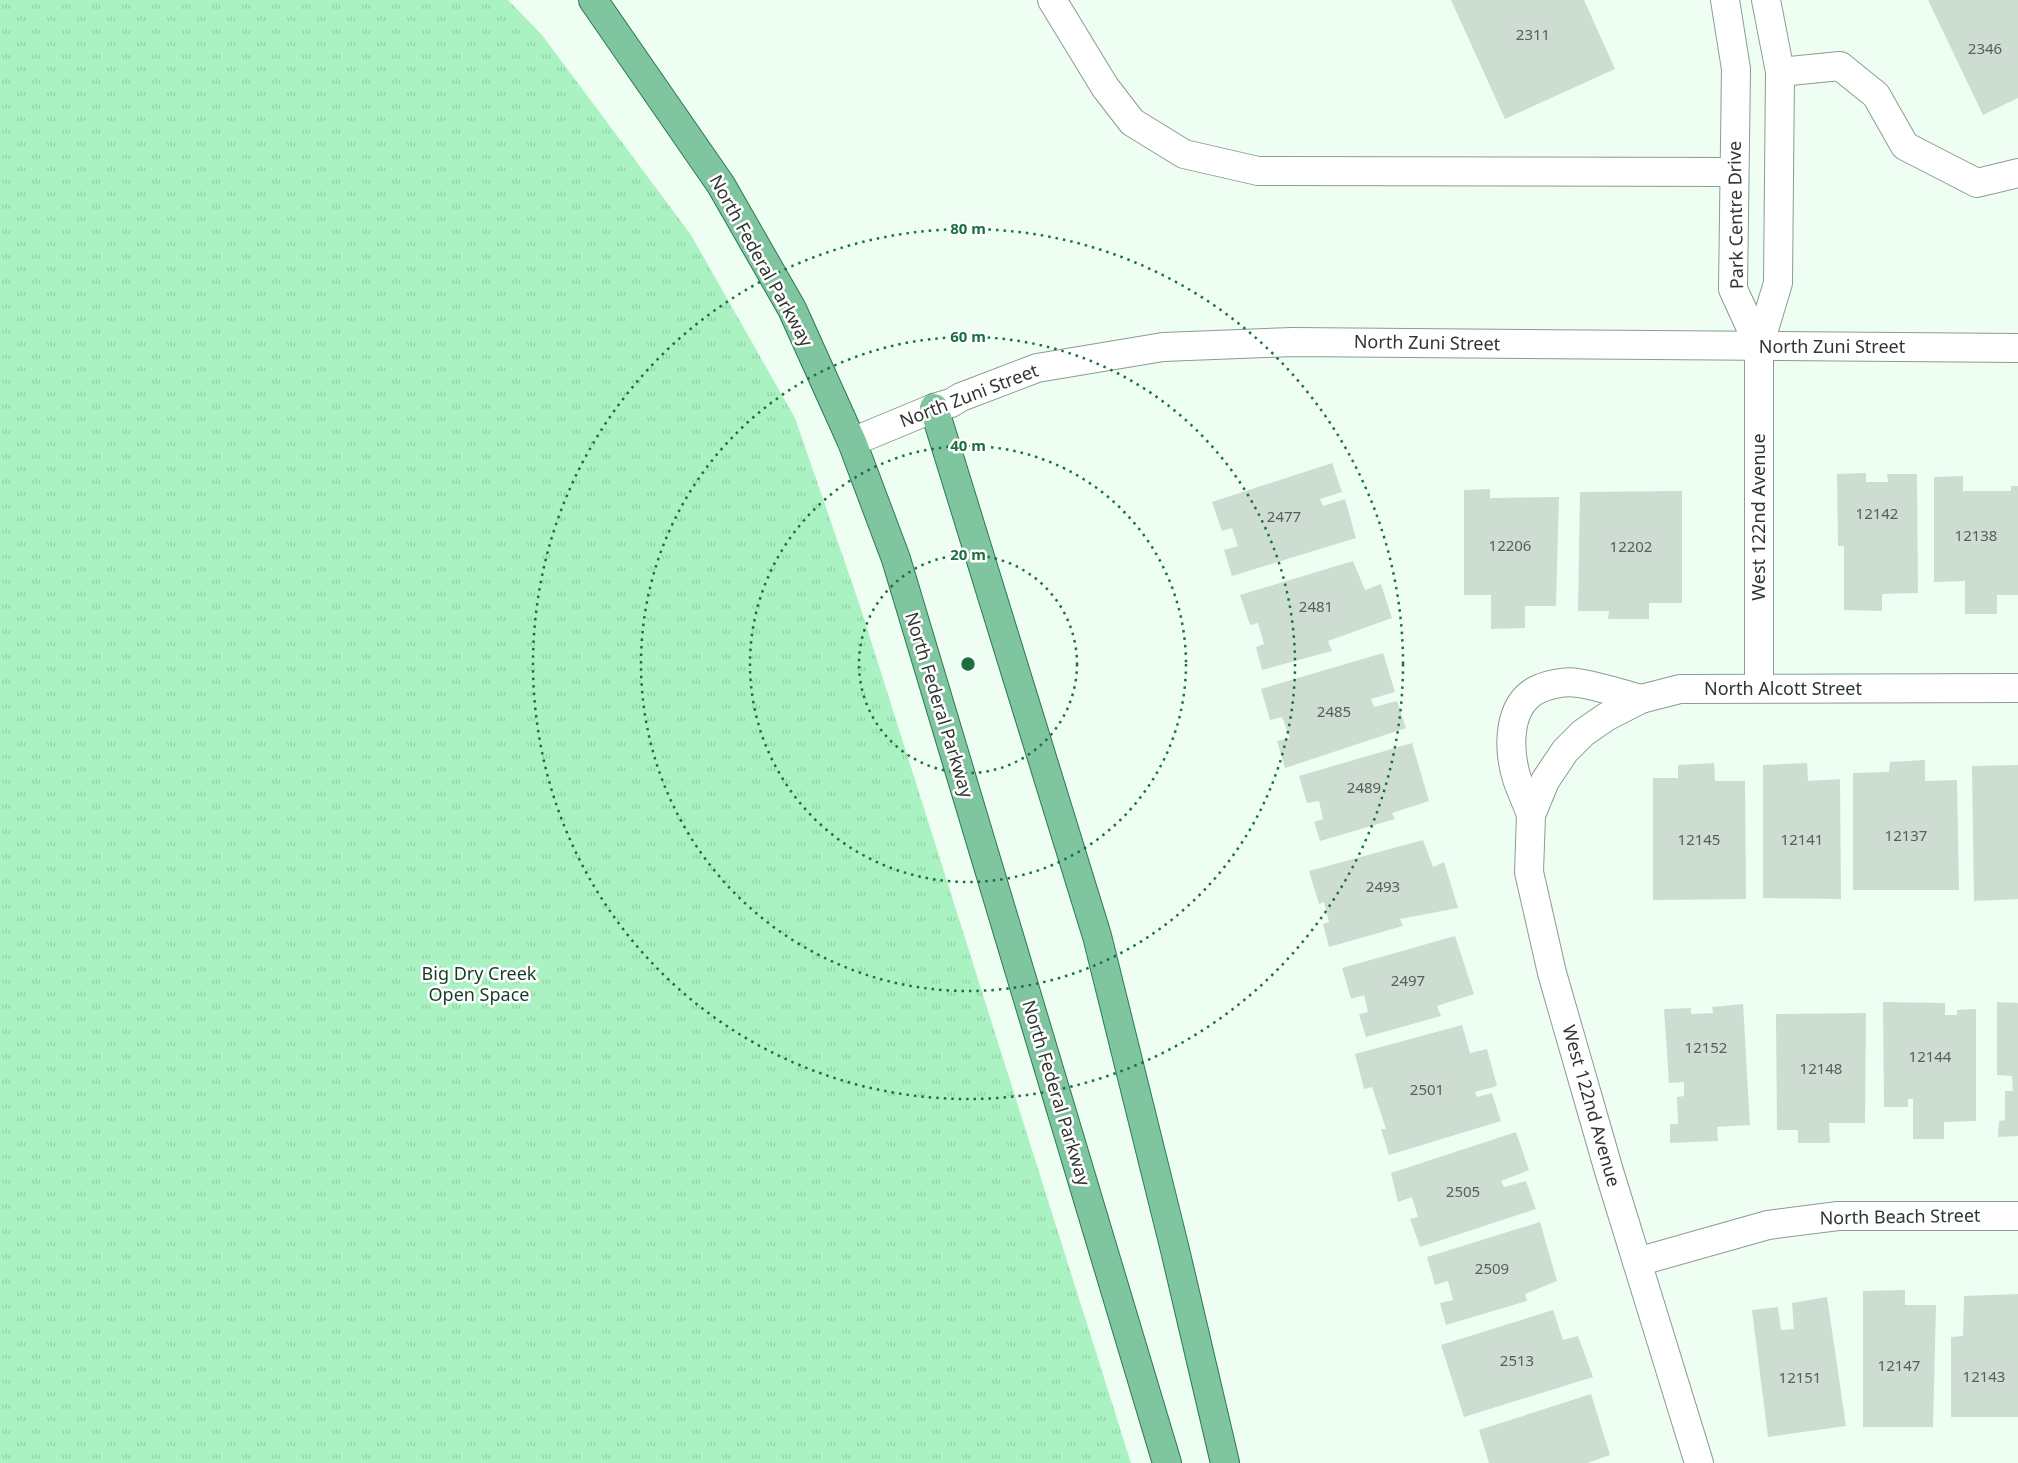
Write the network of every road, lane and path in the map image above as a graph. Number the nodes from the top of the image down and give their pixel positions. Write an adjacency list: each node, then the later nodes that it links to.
1 (593, 0): 11 (main road, North Federal Parkway)
2 (1052, 0): 6 (street)
3 (1725, 0): 6 (street, Park Centre Drive)
4 (1766, 0): 5 (street)
5 (1780, 72): 7 (street); 8 (street)
6 (1734, 172): 8 (street, Park Centre Drive)
7 (2018, 173)
8 (1759, 346): 9 (street, North Zuni Street); 10 (street, North Zuni Street); 12 (street, West 122nd Avenue)
9 (2018, 348)
10 (934, 408): 11 (street, North Zuni Street); 20 (main road)
11 (852, 442): 19 (main road, North Federal Parkway)
12 (1759, 688): 13 (street, North Alcott Street); 14 (street, North Alcott Street)
13 (2018, 688)
14 (1641, 699): 15 (street, North Alcott Street); 16 (street)
15 (1565, 751): 16 (street, West 122nd Avenue)
16 (1531, 815): 18 (street, West 122nd Avenue)
17 (2018, 1216): 18 (street, North Beach Street)
18 (1637, 1262): 21 (street, West 122nd Avenue)
19 (1167, 1463)
20 (1225, 1463)
21 (1699, 1463)

